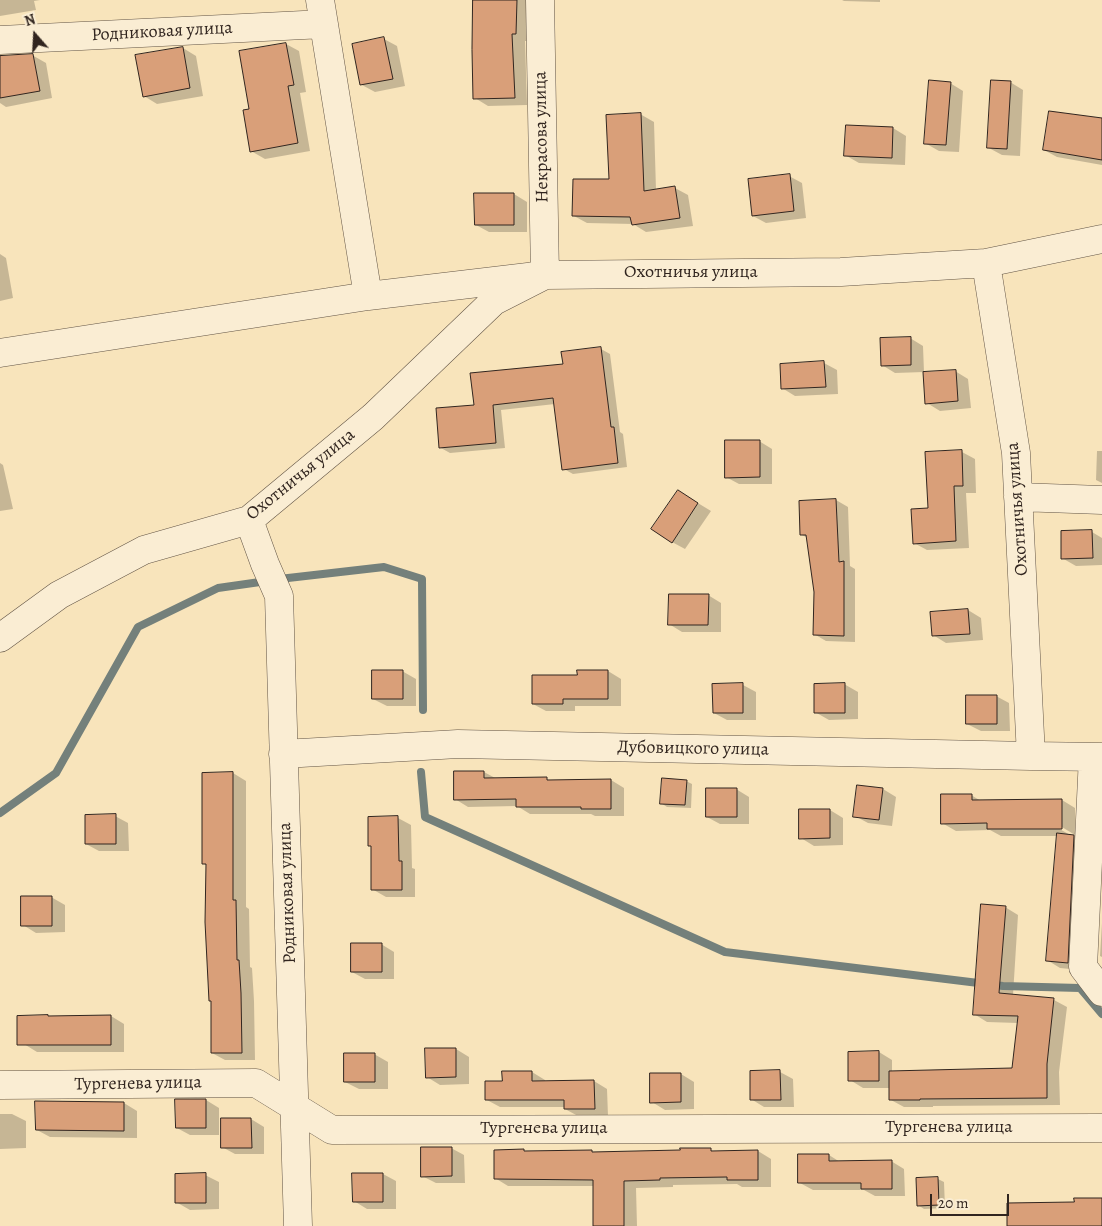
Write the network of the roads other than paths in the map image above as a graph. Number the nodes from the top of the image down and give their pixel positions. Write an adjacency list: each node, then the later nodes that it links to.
1 (540, 0): 6 (street, Некрасова улица)
2 (322, 12): 3 (street, Родниковая улица); 7 (street, Родниковая улица)
3 (0, 40)
4 (1102, 239): 5 (street, Охотничья улица)
5 (986, 263): 6 (street, Охотничья улица); 9 (street, Охотничья улица)
6 (545, 275): 7 (street, Охотничья улица); 11 (street, Охотничья улица)
7 (368, 296): 8 (street, Охотничья улица)
8 (0, 353)
9 (1018, 497): 10 (street); 14 (street, Охотничья улица)
10 (1102, 500)
11 (249, 520): 12 (street, Охотничья улица); 13 (street, Родниковая улица)
12 (0, 638)
13 (284, 754): 14 (street, Дубовицкого улица); 18 (street, Родниковая улица)
14 (1031, 756): 15 (street, Дубовицкого улица)
15 (1098, 757): 16 (street)
16 (1102, 992)
17 (0, 1085): 18 (street, Тургенева улица)
18 (294, 1106): 19 (street, Тургенева улица); 20 (street, Родниковая улица)
19 (1102, 1128)
20 (298, 1226)

